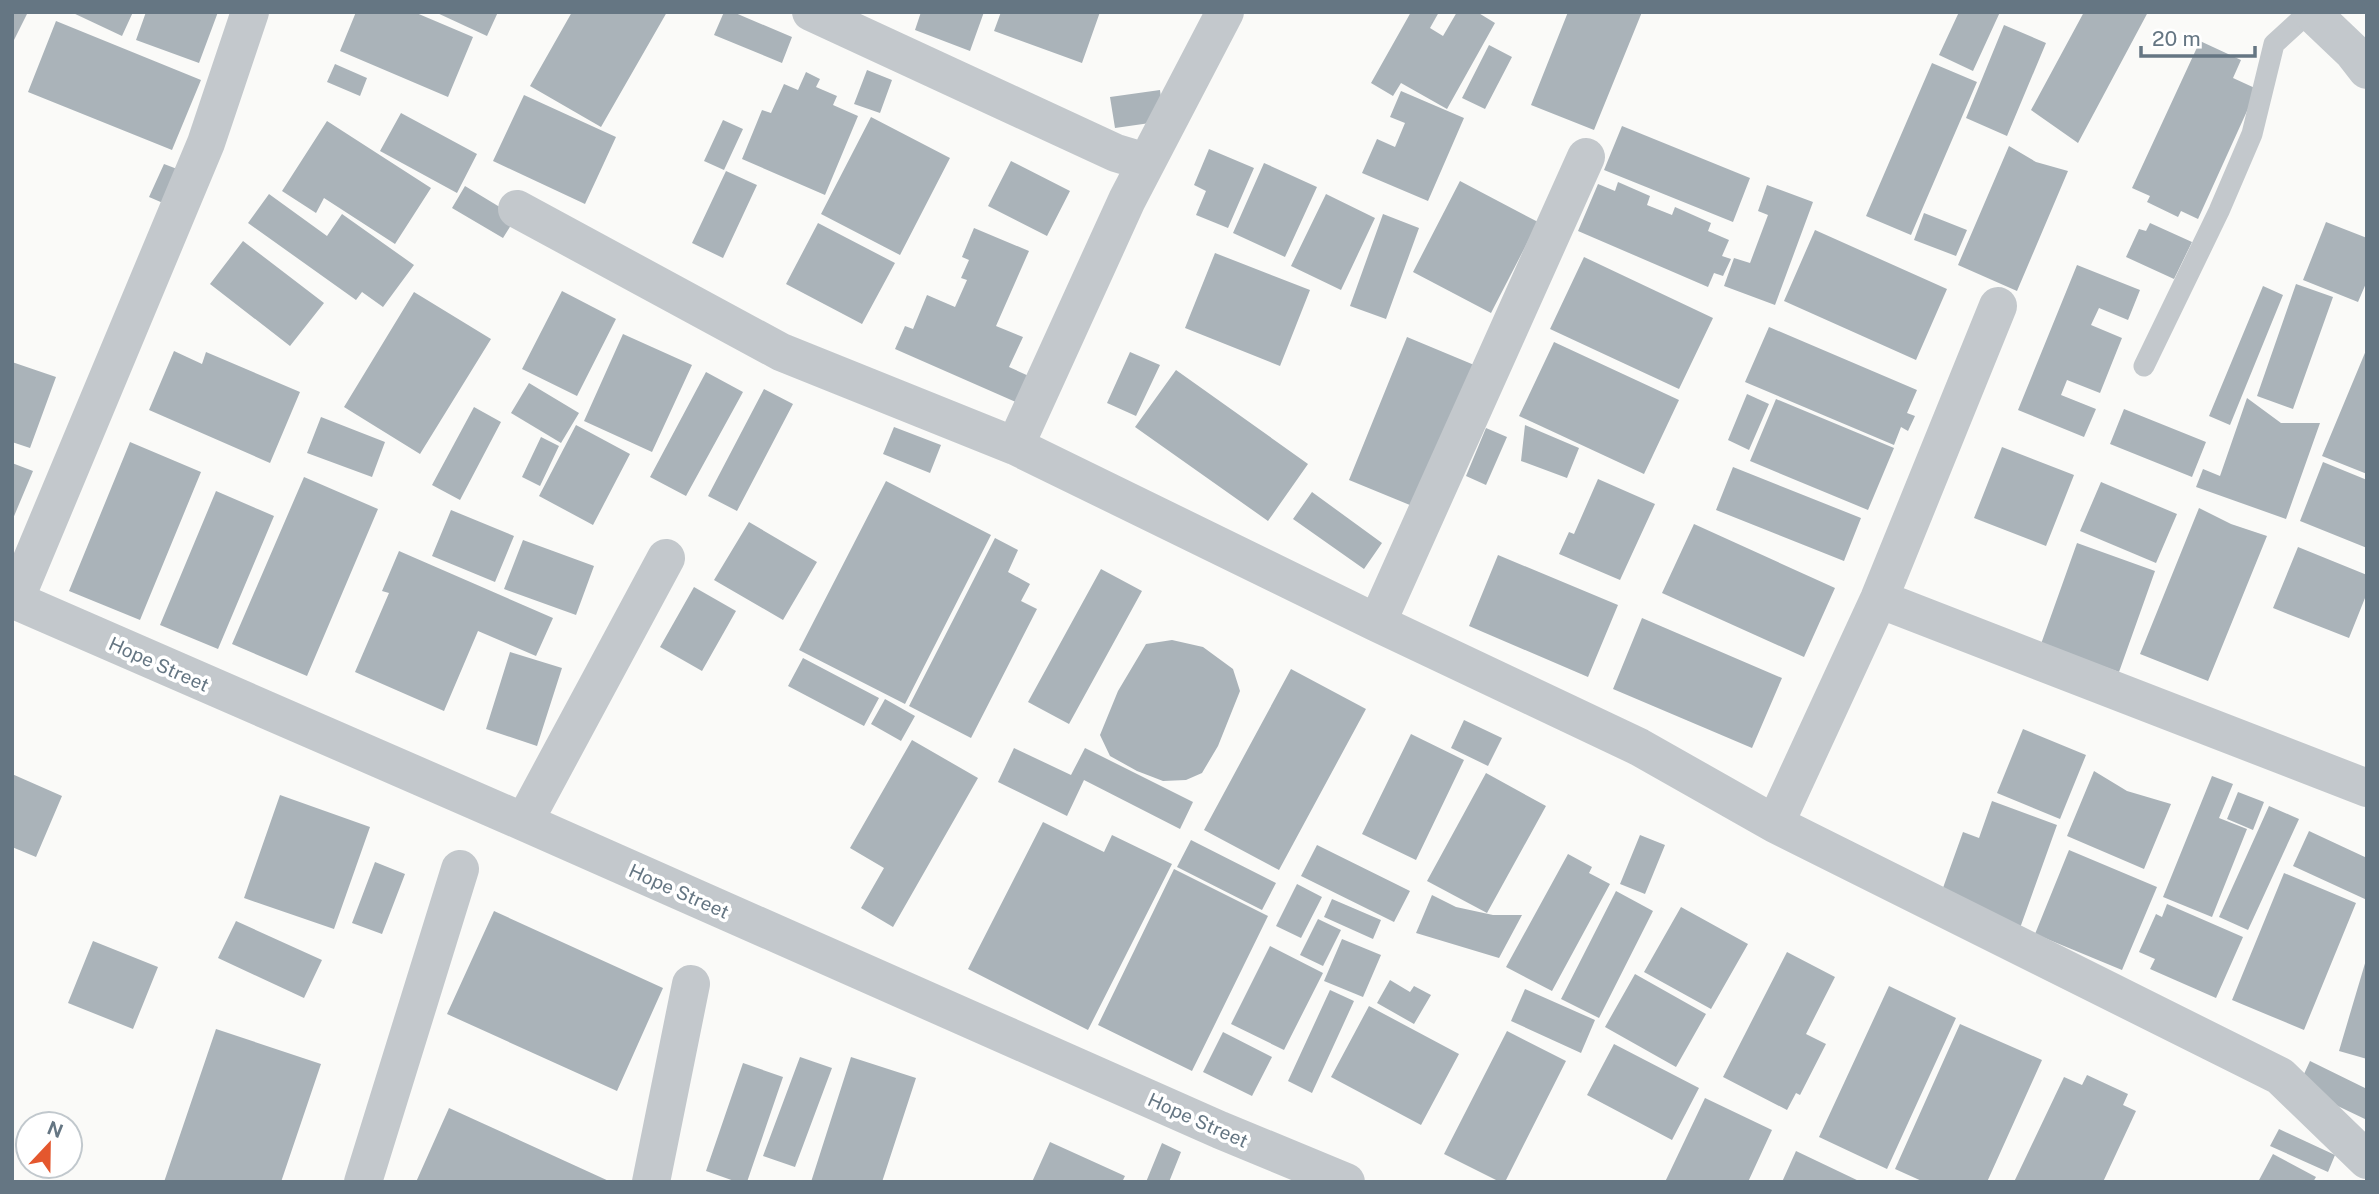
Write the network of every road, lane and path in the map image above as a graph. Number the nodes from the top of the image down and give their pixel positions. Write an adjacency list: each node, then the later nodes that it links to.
1 (250, 12): 14 (street)
2 (811, 12): 7 (street)
3 (1225, 12): 7 (street)
4 (2310, 12): 5 (street); 10 (lane)
5 (2367, 71)
6 (1586, 157): 15 (street)
7 (1146, 162): 11 (street)
8 (517, 209): 11 (street)
9 (1998, 306): 13 (street)
10 (2144, 366)
11 (1015, 446): 15 (street)
12 (666, 558): 17 (street)
13 (1879, 599): 16 (street); 18 (street)
14 (14, 600): 17 (street, Hope Street)
15 (1377, 623): 18 (street)
16 (2367, 788)
17 (524, 822): 24 (street, Hope Street)
18 (1775, 824): 21 (street)
19 (460, 869): 22 (street)
20 (691, 984): 23 (street)
21 (2367, 1160)
22 (363, 1182)
23 (651, 1182)
24 (1346, 1182)

